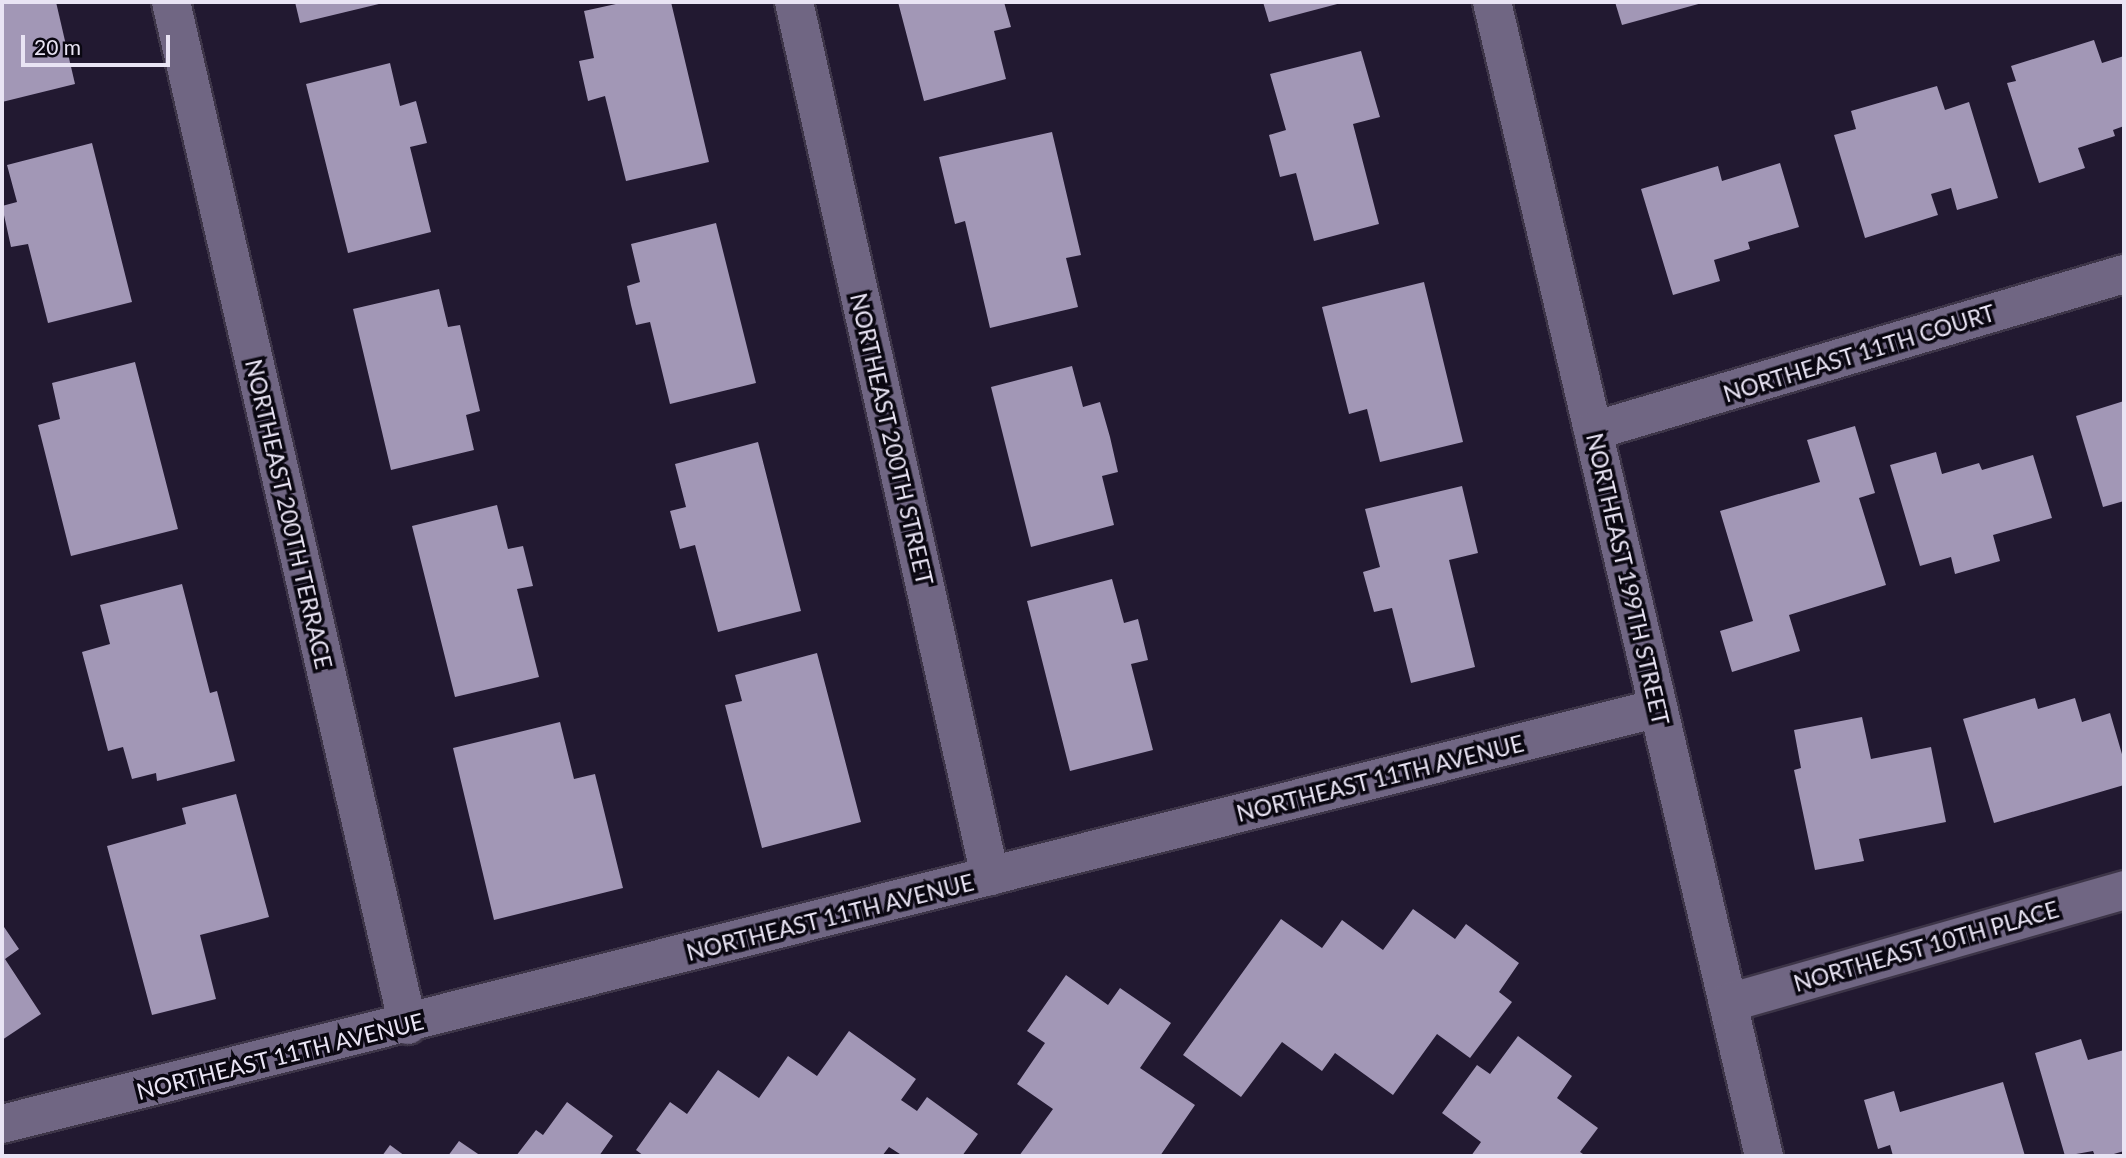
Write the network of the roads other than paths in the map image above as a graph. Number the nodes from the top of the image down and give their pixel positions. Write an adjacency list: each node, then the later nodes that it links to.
1 (171, 2): 10 (street, NORTHEAST 200TH TERRACE)
2 (794, 2): 7 (street, NORTHEAST 200TH STREET)
3 (1492, 2): 5 (street, NORTHEAST 199TH STREET)
4 (2124, 274): 5 (street, NORTHEAST 11TH COURT)
5 (1593, 431): 6 (street, NORTHEAST 199TH STREET)
6 (1658, 708): 7 (street, NORTHEAST 11TH AVENUE); 9 (street, NORTHEAST 199TH STREET)
7 (990, 876): 10 (street, NORTHEAST 11TH AVENUE)
8 (2124, 890): 9 (street, NORTHEAST 10TH PLACE)
9 (1728, 1003): 12 (street, NORTHEAST 199TH STREET)
10 (408, 1025): 11 (street, NORTHEAST 11TH AVENUE)
11 (2, 1124)
12 (1765, 1156)

